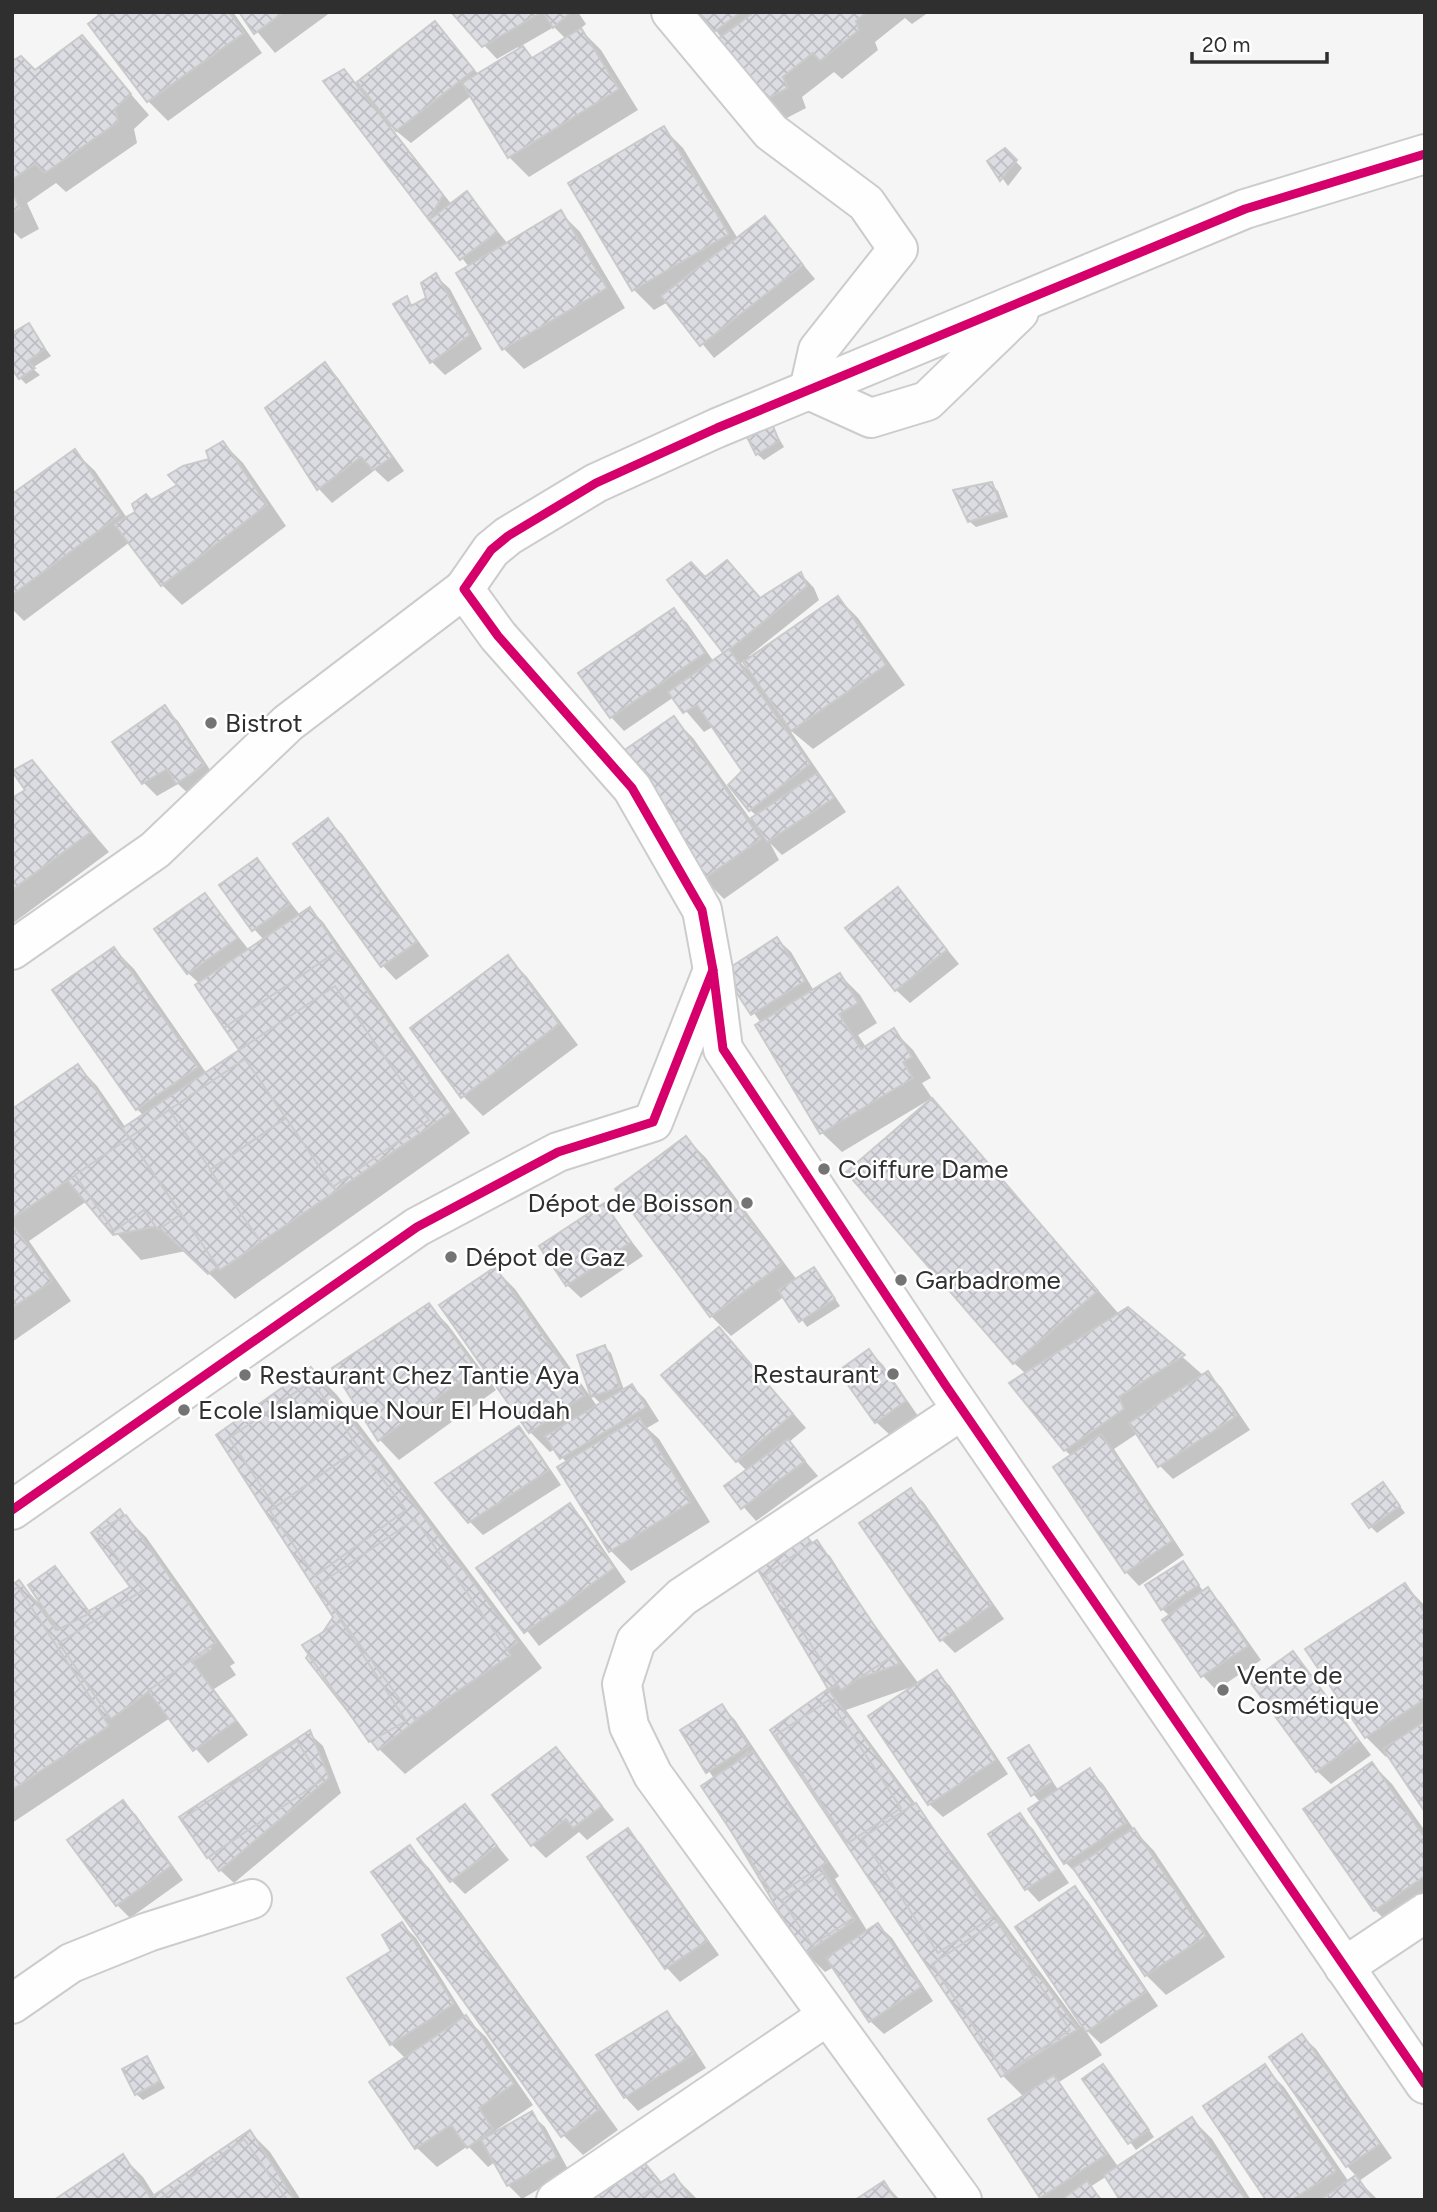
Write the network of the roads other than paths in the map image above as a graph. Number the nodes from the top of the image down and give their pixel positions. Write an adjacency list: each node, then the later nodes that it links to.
1 (671, 12): 4 (street)
2 (1425, 154): 3 (street)
3 (1036, 295): 4 (street); 4 (street)
4 (809, 390): 5 (street)
5 (464, 589): 6 (street); 7 (street)
6 (12, 950)
7 (713, 970): 8 (street); 9 (street)
8 (962, 1410): 12 (street); 14 (street)
9 (16, 1499)
10 (252, 1899): 13 (street)
11 (1425, 1913): 12 (street)
12 (1344, 1967): 15 (street)
13 (12, 2004)
14 (827, 2016): 16 (street); 17 (street)
15 (1425, 2084)
16 (556, 2200)
17 (962, 2200)

